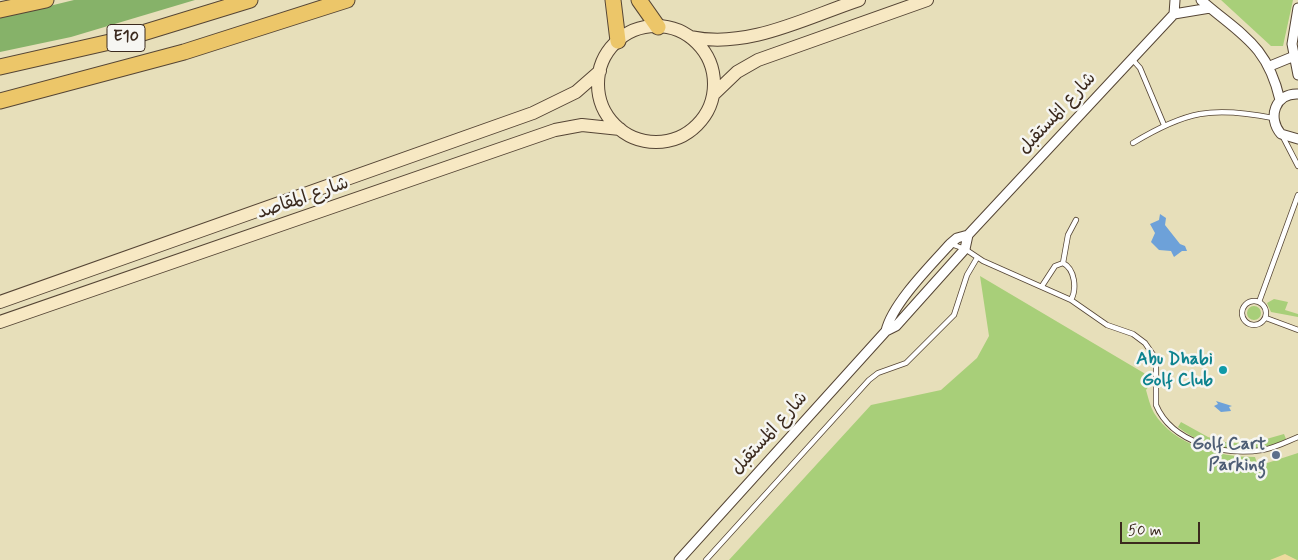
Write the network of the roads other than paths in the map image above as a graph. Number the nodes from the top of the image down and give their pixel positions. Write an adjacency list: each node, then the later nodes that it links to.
1 (23, 0): 11 (highway)
2 (46, 0): 14 (highway)
3 (250, 0): 24 (highway, E10)
4 (347, 0): 30 (highway)
5 (613, 0): 20 (highway)
6 (639, 0): 16 (highway)
7 (859, 0): 18 (street)
8 (927, 0): 27 (street)
9 (1175, 0): 15 (street)
10 (1201, 0): 12 (street)
11 (0, 3)
12 (1210, 8): 15 (street); 23 (street)
13 (1298, 8): 17 (street)
14 (0, 10)
15 (1174, 14): 22 (street, شارع المُستقبل)
16 (658, 27): 18 (street); 20 (street)
17 (1293, 28): 19 (street); 21 (street)
18 (690, 37): 27 (street)
19 (1298, 40)
20 (618, 41): 25 (street)
21 (1292, 57): 23 (street); 26 (street)
22 (1132, 58): 32 (lane); 40 (street, شارع المُستقبل)
23 (1270, 66): 29 (street)
24 (0, 67)
25 (600, 71): 33 (street); 47 (street, شارع المقاصد)
26 (1298, 75)
27 (714, 94): 33 (street)
28 (1298, 94): 29 (street)
29 (1280, 100): 31 (street)
30 (0, 101)
31 (1273, 118): 32 (lane); 34 (street)
32 (1164, 125): 36 (lane)
33 (620, 130): 50 (street, شارع المقاصد)
34 (1281, 134): 35 (street); 37 (lane)
35 (1298, 139)
36 (1133, 143)
37 (1298, 166)
38 (1298, 195): 48 (lane)
39 (1076, 220): 44 (lane)
40 (968, 235): 41 (street, شارع المُستقبل); 42 (street, شارع المُستقبل)
41 (950, 244): 42 (lane); 52 (street, شارع المُستقبل)
42 (965, 249): 43 (lane); 52 (street, شارع المُستقبل)
43 (977, 258): 45 (lane); 55 (lane)
44 (1063, 263): 45 (lane); 46 (lane)
45 (1042, 286): 46 (lane)
46 (1071, 300): 53 (lane)
47 (0, 302)
48 (1258, 302): 49 (lane); 49 (lane)
49 (1266, 318): 51 (lane)
50 (0, 322)
51 (1298, 330)
52 (886, 331): 54 (street, شارع المُستقبل)
53 (1298, 437)
54 (679, 560)
55 (706, 560)

